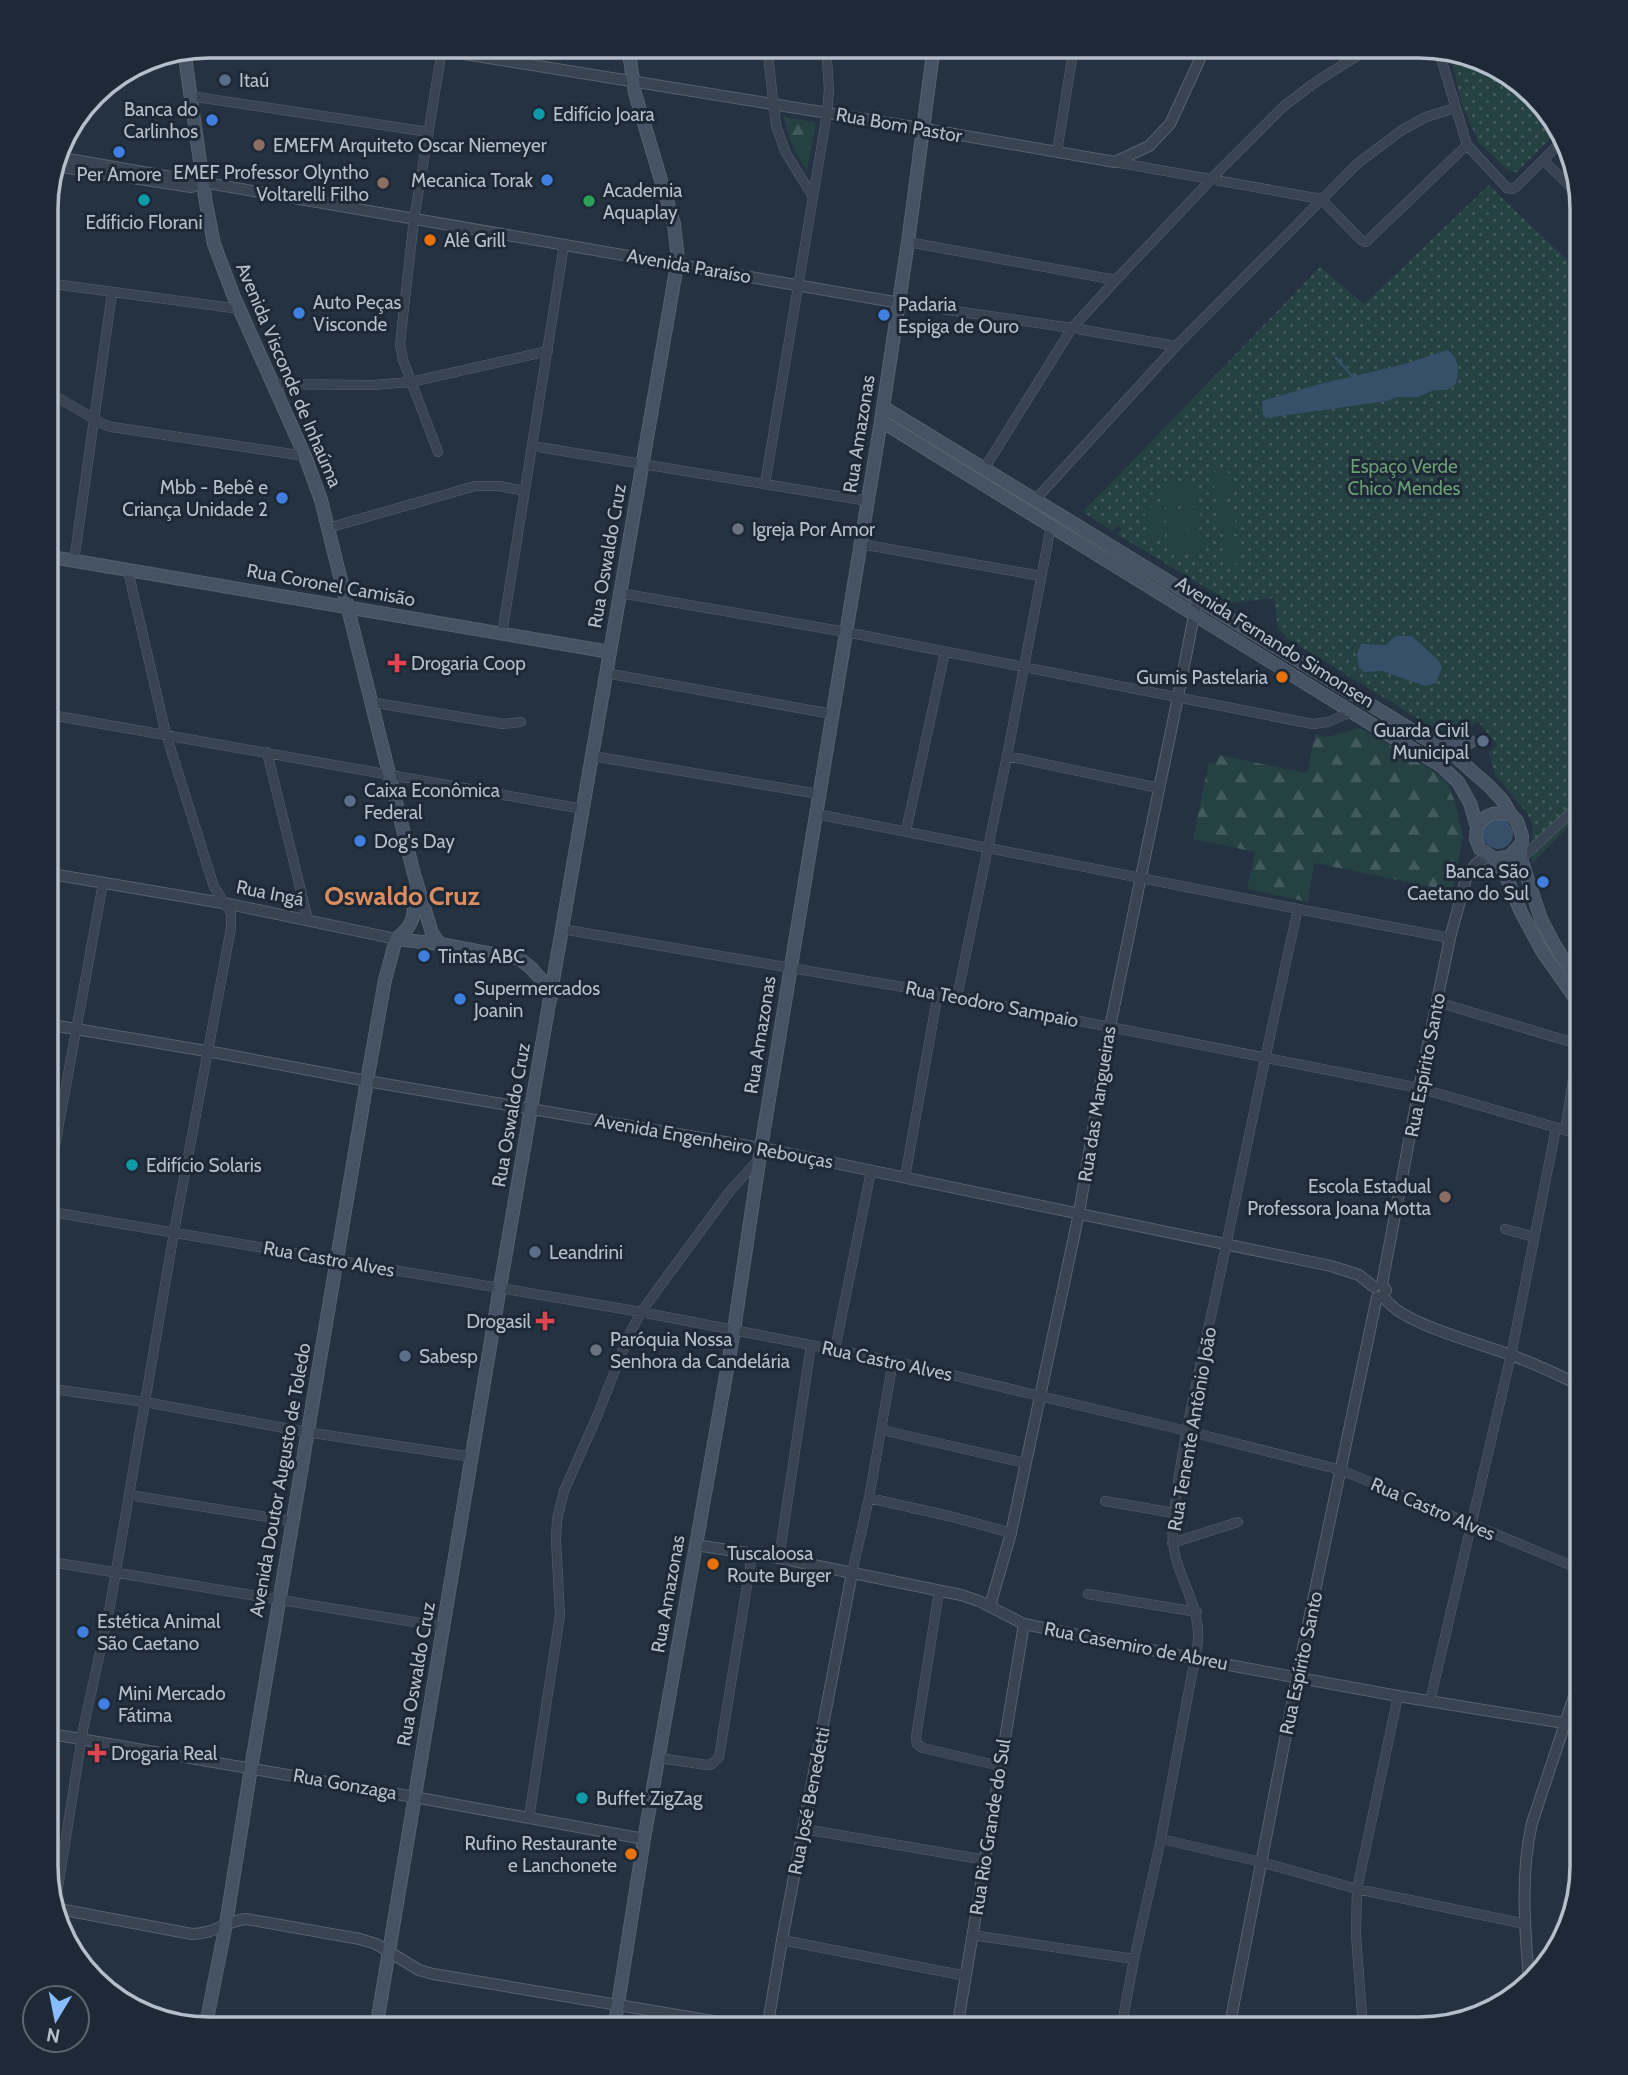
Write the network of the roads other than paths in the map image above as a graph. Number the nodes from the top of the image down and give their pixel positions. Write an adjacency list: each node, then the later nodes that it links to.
1 (441, 58): 18 (street)
2 (491, 58): 12 (street, Rua Bom Pastor)
3 (629, 58): 12 (main road, Rua Oswaldo Cruz)
4 (768, 58): 14 (street)
5 (826, 58): 16 (street)
6 (933, 58): 17 (main road, Rua Amazonas)
7 (1072, 58): 21 (street)
8 (1200, 58): 24 (street)
9 (1353, 58): 26 (street)
10 (185, 60): 13 (main road, Avenida Visconde de Inhaúma)
11 (1441, 60): 15 (street)
12 (632, 81): 14 (street, Rua Bom Pastor); 34 (main road, Rua Oswaldo Cruz)
13 (190, 96): 18 (street); 27 (main road, Avenida Visconde de Inhaúma)
14 (774, 104): 16 (street, Rua Bom Pastor); 29 (street)
15 (1455, 108): 19 (street); 30 (street)
16 (827, 113): 17 (street, Rua Bom Pastor); 29 (street)
17 (924, 129): 21 (street, Rua Bom Pastor); 32 (main road, Rua Amazonas)
18 (429, 132): 31 (street)
19 (1467, 145): 23 (street); 30 (street)
20 (1557, 146): 23 (street)
21 (1057, 152): 24 (street, Rua Bom Pastor)
22 (67, 159): 27 (street, Avenida Paraíso)
23 (1543, 160): 28 (street)
24 (1115, 162): 26 (street, Rua Bom Pastor)
25 (64, 167): 27 (street, Avenida Paraíso)
26 (1212, 179): 30 (street, Rua Bom Pastor); 35 (street)
27 (203, 183): 31 (street, Avenida Paraíso); 40 (main road, Avenida Visconde de Inhaúma)
28 (1568, 184)
29 (813, 197): 37 (street)
30 (1321, 199): 42 (street)
31 (414, 219): 33 (street, Avenida Paraíso); 44 (street)
32 (908, 242): 35 (street); 39 (main road, Rua Amazonas)
33 (565, 244): 34 (street, Avenida Paraíso); 43 (street)
34 (677, 264): 37 (street, Avenida Paraíso); 53 (main road, Rua Oswaldo Cruz)
35 (1116, 280): 41 (street)
36 (58, 285): 38 (street)
37 (798, 286): 39 (street, Avenida Paraíso); 55 (street)
38 (112, 293): 40 (street); 48 (street)
39 (900, 303): 41 (street, Avenida Paraíso); 47 (main road, Rua Amazonas)
40 (240, 309): 45 (main road, Avenida Visconde de Inhaúma)
41 (1072, 328): 42 (street, Avenida Paraíso); 54 (street)
42 (1176, 346): 57 (street)
43 (548, 351): 44 (street); 50 (street)
44 (411, 382): 45 (street); 51 (street)
45 (272, 384): 52 (main road, Avenida Visconde de Inhaúma)
46 (58, 398): 48 (street)
47 (883, 407): 49 (main road, Rua Amazonas); 54 (main road, Avenida Fernando Simonsen)
48 (93, 418): 52 (street); 63 (street)
49 (881, 421): 58 (main road, Rua Amazonas); 59 (main road, Avenida Fernando Simonsen)
50 (532, 446): 53 (street); 56 (street)
51 (438, 452)
52 (305, 456): 60 (main road, Avenida Visconde de Inhaúma)
53 (642, 464): 55 (street); 66 (main road, Rua Oswaldo Cruz)
54 (984, 469): 57 (main road, Avenida Fernando Simonsen)
55 (765, 484): 58 (street)
56 (525, 491): 60 (street); 71 (street)
57 (1035, 500): 67 (main road, Avenida Fernando Simonsen)
58 (868, 501): 61 (main road, Rua Amazonas)
59 (1051, 526): 65 (street); 69 (main road, Avenida Fernando Simonsen)
60 (328, 528): 68 (main road, Avenida Visconde de Inhaúma)
61 (860, 544): 65 (street); 70 (main road, Rua Amazonas)
62 (58, 558): 63 (main road, Rua Coronel Camisão)
63 (74, 561): 64 (main road, Rua Coronel Camisão)
64 (128, 571): 68 (main road, Rua Coronel Camisão); 82 (street)
65 (1041, 576): 74 (street)
66 (620, 593): 70 (street); 72 (main road, Rua Oswaldo Cruz)
67 (1197, 600): 69 (street, Rua das Mangueiras); 83 (main road, Avenida Fernando Simonsen)
68 (346, 607): 71 (main road, Rua Coronel Camisão); 77 (main road, Avenida Visconde de Inhaúma)
69 (1194, 614): 76 (street, Rua das Mangueiras); 78 (main road, Avenida Fernando Simonsen)
70 (846, 632): 73 (street); 79 (main road, Rua Amazonas)
71 (502, 634): 72 (main road, Rua Coronel Camisão)
72 (610, 652): 75 (main road, Rua Oswaldo Cruz)
73 (945, 652): 74 (street); 96 (street)
74 (1024, 668): 76 (street); 87 (street)
75 (606, 673): 79 (street); 86 (main road, Rua Oswaldo Cruz)
76 (1178, 698): 78 (street); 89 (street, Rua das Mangueiras)
77 (370, 702): 81 (street); 88 (main road, Avenida Visconde de Inhaúma)
78 (1352, 712): 95 (main road, Avenida Fernando Simonsen)
79 (832, 714): 90 (main road, Rua Amazonas)
80 (58, 716): 82 (street)
81 (521, 722)
82 (166, 734): 85 (street); 105 (street)
83 (1424, 738): 84 (main road); 94 (main road, Avenida Fernando Simonsen)
84 (1470, 742)
85 (267, 752): 88 (street); 107 (street)
86 (592, 756): 90 (street); 91 (main road, Rua Oswaldo Cruz)
87 (1007, 757): 89 (street); 98 (street)
88 (388, 774): 91 (street); 101 (main road, Avenida Visconde de Inhaúma)
89 (1159, 788): 103 (street, Rua das Mangueiras)
90 (819, 794): 92 (main road, Rua Amazonas)
91 (583, 809): 108 (main road, Rua Oswaldo Cruz)
92 (816, 814): 96 (street); 112 (main road, Rua Amazonas)
93 (1570, 815): 100 (street)
94 (1511, 816): 95 (main road); 97 (main road, Avenida Fernando Simonsen)
95 (1477, 827): 99 (main road, Avenida Fernando Simonsen)
96 (906, 831): 98 (street)
97 (1520, 845): 99 (main road); 100 (main road, Avenida Fernando Simonsen)
98 (988, 847): 103 (street); 117 (street)
99 (1492, 858): 109 (street, Rua Espírito Santo); 114 (main road, Avenida Fernando Simonsen)
100 (1521, 859): 113 (main road, Avenida Fernando Simonsen)
101 (414, 874): 110 (main road, Avenida Visconde de Inhaúma); 111 (main road, Avenida Visconde de Inhaúma)
102 (58, 875): 104 (street, Rua Ingá)
103 (1141, 877): 106 (street); 120 (street, Rua das Mangueiras)
104 (103, 883): 105 (street, Rua Ingá); 121 (street)
105 (226, 904): 107 (street, Rua Ingá); 123 (street)
106 (1298, 909): 109 (street); 124 (street, Rua Tenente Antônio João)
107 (307, 920): 110 (street, Rua Ingá)
108 (562, 929): 112 (street, Rua Teodoro Sampaio); 116 (main road, Rua Oswaldo Cruz)
109 (1450, 938): 118 (street, Rua Espírito Santo)
110 (396, 939): 111 (main road, Rua Ingá); 125 (main road, Avenida Doutor Augusto de Toledo)
111 (440, 944): 116 (main road, Rua Ingá)
112 (791, 968): 115 (street, Rua Teodoro Sampaio); 132 (main road, Rua Amazonas)
113 (1570, 968)
114 (1570, 990)
115 (938, 993): 117 (street, Rua Teodoro Sampaio); 134 (street)
116 (551, 996): 128 (main road, Rua Oswaldo Cruz)
117 (957, 997): 120 (street, Rua Teodoro Sampaio)
118 (1437, 1002): 122 (street); 127 (street, Rua Espírito Santo)
119 (58, 1026): 121 (street, Avenida Engenheiro Rebouças)
120 (1110, 1027): 124 (street, Rua Teodoro Sampaio); 136 (street, Rua das Mangueiras)
121 (77, 1030): 123 (street, Avenida Engenheiro Rebouças); 130 (street)
122 (1570, 1042)
123 (207, 1051): 125 (street, Avenida Engenheiro Rebouças); 138 (street)
124 (1264, 1058): 127 (street, Rua Teodoro Sampaio); 140 (street, Rua Tenente Antônio João)
125 (366, 1081): 128 (street, Avenida Engenheiro Rebouças); 141 (main road, Avenida Doutor Augusto de Toledo)
126 (1570, 1082): 129 (street)
127 (1419, 1088): 129 (street, Rua Teodoro Sampaio); 143 (street, Rua Espírito Santo)
128 (532, 1108): 132 (street, Avenida Engenheiro Rebouças); 142 (main road, Rua Oswaldo Cruz)
129 (1560, 1129): 131 (street, Rua Teodoro Sampaio); 139 (street)
130 (58, 1131)
131 (1570, 1132)
132 (760, 1154): 133 (street, Avenida Engenheiro Rebouças); 144 (street); 145 (main road, Rua Amazonas)
133 (871, 1171): 134 (street, Avenida Engenheiro Rebouças); 147 (street)
134 (905, 1177): 136 (street, Avenida Engenheiro Rebouças)
135 (58, 1212): 138 (street, Rua Castro Alves)
136 (1079, 1213): 140 (street, Avenida Engenheiro Rebouças); 152 (street, Rua das Mangueiras)
137 (1505, 1229): 139 (street)
138 (174, 1232): 141 (street, Rua Castro Alves); 153 (street)
139 (1534, 1237): 148 (street)
140 (1227, 1244): 143 (street, Avenida Engenheiro Rebouças); 155 (street, Rua Tenente Antônio João)
141 (337, 1262): 142 (street, Rua Castro Alves); 156 (main road, Avenida Doutor Augusto de Toledo)
142 (500, 1287): 144 (street, Rua Castro Alves); 157 (main road, Rua Oswaldo Cruz)
143 (1379, 1291): 148 (street, Avenida Engenheiro Rebouças); 159 (street, Rua Espírito Santo)
144 (640, 1312): 145 (street, Rua Castro Alves); 196 (street)
145 (734, 1330): 146 (street, Rua Castro Alves); 169 (main road, Rua Amazonas)
146 (811, 1345): 147 (street, Rua Castro Alves); 171 (street)
147 (835, 1349): 149 (street, Rua Castro Alves)
148 (1511, 1354): 150 (street, Avenida Engenheiro Rebouças); 166 (street)
149 (893, 1361): 152 (street, Rua Castro Alves); 154 (street)
150 (1570, 1380)
151 (58, 1390): 153 (street)
152 (1040, 1397): 155 (street, Rua Castro Alves); 158 (street, Rua das Mangueiras)
153 (145, 1402): 156 (street); 160 (street)
154 (882, 1430): 158 (street); 161 (street)
155 (1187, 1431): 159 (street, Rua Castro Alves); 163 (street, Rua Tenente Antônio João)
156 (306, 1432): 157 (street); 164 (main road, Avenida Doutor Augusto de Toledo)
157 (472, 1457): 182 (main road, Rua Oswaldo Cruz)
158 (1025, 1463): 167 (street, Rua das Mangueiras)
159 (1341, 1471): 166 (street, Rua Castro Alves); 184 (street, Rua Espírito Santo)
160 (129, 1495): 164 (street); 174 (street)
161 (869, 1498): 167 (street); 175 (street)
162 (1105, 1501): 163 (street)
163 (1174, 1513): 168 (street, Rua Tenente Antônio João)
164 (292, 1521): 178 (main road, Avenida Doutor Augusto de Toledo)
165 (1238, 1522): 168 (street)
166 (1472, 1526): 173 (street, Rua Castro Alves); 186 (street)
167 (1011, 1533): 179 (street, Rua das Mangueiras)
168 (1172, 1543): 180 (street, Rua Tenente Antônio João)
169 (696, 1545): 170 (street, Rua Casemiro de Abreu); 192 (main road, Rua Amazonas)
170 (752, 1555): 171 (street, Rua Casemiro de Abreu); 192 (street)
171 (779, 1558): 175 (street, Rua Casemiro de Abreu)
172 (58, 1562): 174 (street)
173 (1570, 1565)
174 (114, 1572): 178 (street); 191 (street)
175 (852, 1573): 176 (street, Rua Casemiro de Abreu); 197 (street, Rua José Benedetti)
176 (939, 1591): 179 (street, Rua Casemiro de Abreu); 193 (street)
177 (1088, 1594): 180 (street)
178 (279, 1600): 182 (street); 194 (main road, Avenida Doutor Augusto de Toledo)
179 (990, 1606): 181 (street, Rua Casemiro de Abreu)
180 (1196, 1612): 183 (street, Rua Tenente Antônio João)
181 (1024, 1625): 183 (street, Rua Casemiro de Abreu); 193 (street, Rua Rio Grande do Sul)
182 (444, 1627): 195 (main road, Rua Oswaldo Cruz)
183 (1196, 1659): 184 (street, Rua Casemiro de Abreu); 199 (street, Rua Tenente Antônio João)
184 (1297, 1677): 185 (street, Rua Casemiro de Abreu); 201 (street, Rua Espírito Santo)
185 (1398, 1696): 186 (street, Rua Casemiro de Abreu); 203 (street)
186 (1430, 1701): 188 (street, Rua Casemiro de Abreu)
187 (1570, 1711): 188 (street)
188 (1566, 1723): 189 (street, Rua Casemiro de Abreu); 206 (street)
189 (1570, 1724)
190 (58, 1734): 191 (street, Rua Gonzaga)
191 (82, 1738): 194 (street, Rua Gonzaga); 202 (street)
192 (659, 1758): 198 (main road, Rua Amazonas)
193 (1000, 1766): 200 (street, Rua Rio Grande do Sul)
194 (251, 1768): 195 (street, Rua Gonzaga); 205 (main road, Avenida Doutor Augusto de Toledo)
195 (414, 1797): 196 (street, Rua Gonzaga); 209 (main road, Rua Oswaldo Cruz)
196 (529, 1818): 198 (street, Rua Gonzaga)
197 (804, 1829): 200 (street); 208 (street, Rua José Benedetti)
198 (644, 1839): 213 (main road, Rua Amazonas)
199 (1161, 1839): 201 (street); 210 (street, Rua Tenente Antônio João)
200 (986, 1860): 207 (street, Rua Rio Grande do Sul)
201 (1261, 1862): 203 (street); 221 (street, Rua Espírito Santo)
202 (59, 1882)
203 (1357, 1889): 206 (street); 222 (street)
204 (65, 1910): 205 (street)
205 (226, 1924): 209 (street); 214 (main road, Avenida Doutor Augusto de Toledo)
206 (1525, 1924): 211 (street)
207 (972, 1935): 210 (street); 212 (street, Rua Rio Grande do Sul)
208 (782, 1940): 212 (street); 218 (street, Rua José Benedetti)
209 (388, 1951): 213 (street); 215 (main road, Rua Oswaldo Cruz)
210 (1134, 1959): 220 (street, Rua Tenente Antônio João)
211 (1528, 1971)
212 (966, 1976): 219 (street, Rua Rio Grande do Sul)
213 (618, 2006): 216 (main road, Rua Amazonas); 217 (street)
214 (207, 2017)
215 (378, 2017)
216 (616, 2017)
217 (686, 2017)
218 (770, 2017)
219 (959, 2017)
220 (1123, 2017)
221 (1231, 2017)
222 (1362, 2017)

